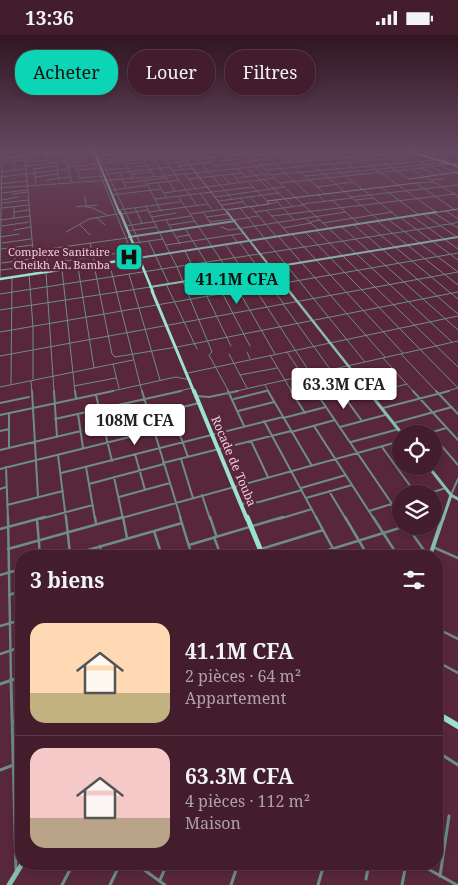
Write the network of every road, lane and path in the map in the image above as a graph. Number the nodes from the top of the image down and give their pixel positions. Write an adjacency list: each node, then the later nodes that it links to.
1 (112, 190): 37 (main road, Rocade de Touba)
2 (150, 190): 59 (street)
3 (186, 190): 38 (street)
4 (225, 190): 39 (street)
5 (13, 191): 6 (street); 27 (street); 34 (street)
6 (28, 191): 28 (street); 63 (street)
7 (110, 191): 116 (street)
8 (145, 191): 25 (street)
9 (175, 191): 10 (street); 29 (street)
10 (179, 191)
11 (220, 191): 26 (street)
12 (257, 191): 39 (street); 40 (street)
13 (276, 191): 31 (street)
14 (288, 191): 46 (street)
15 (303, 191): 41 (street)
16 (321, 191): 32 (street)
17 (344, 191): 18 (street); 32 (street); 56 (street)
18 (347, 191)
19 (364, 191): 42 (street)
20 (386, 191): 33 (street)
21 (406, 191): 22 (street); 33 (street); 62 (street)
22 (409, 191)
23 (427, 191): 52 (street)
24 (449, 191): 36 (street)
25 (134, 192): 37 (street)
26 (211, 192): 30 (street); 50 (street)
27 (2, 193): 43 (street)
28 (18, 193): 34 (street); 48 (street)
29 (164, 193): 49 (street)
30 (200, 193): 38 (street); 77 (street)
31 (279, 193): 40 (street); 55 (street)
32 (324, 193): 35 (street)
33 (389, 193): 42 (street); 70 (street)
34 (13, 194): 53 (street)
35 (317, 194): 41 (street); 69 (street)
36 (455, 194): 47 (street); 52 (street)
37 (114, 195): 99 (street); 116 (main road, Rocade de Touba)
38 (189, 195): 45 (street); 88 (street)
39 (229, 195): 50 (street); 60 (street)
40 (262, 195): 51 (street); 68 (street)
41 (308, 195): 46 (street)
42 (370, 195): 56 (street); 57 (street)
43 (1, 196): 58 (street)
44 (85, 196): 86 (street)
45 (178, 196): 49 (street); 71 (street)
46 (294, 196): 55 (street); 83 (street)
47 (458, 196)
48 (18, 197): 53 (street); 66 (street)
49 (166, 197): 59 (street)
50 (215, 197): 67 (street)
51 (250, 197): 54 (street); 82 (street)
52 (435, 197): 62 (street); 102 (street)
53 (13, 198): 58 (street)
54 (240, 198): 60 (street); 72 (street)
55 (284, 198): 61 (street); 93 (street)
56 (352, 198): 64 (street); 65 (street)
57 (374, 198): 65 (street); 74 (street)
58 (2, 199): 76 (street)
59 (155, 199): 80 (street)
60 (232, 199): 67 (street)
61 (274, 199): 68 (street); 73 (street)
62 (417, 199): 70 (street); 120 (street)
63 (29, 200): 66 (street); 78 (street)
64 (332, 200): 69 (street); 94 (street)
65 (355, 200): 84 (street)
66 (18, 201): 76 (street)
67 (218, 201): 81 (street)
68 (267, 201): 75 (street)
69 (325, 201): 83 (street)
70 (398, 201): 74 (street); 127 (street)
71 (182, 202): 80 (street); 91 (street)
72 (243, 202): 81 (street); 92 (street)
73 (277, 202): 75 (street); 97 (street)
74 (379, 202): 84 (street); 115 (street)
75 (269, 203): 82 (street)
76 (1, 204): 98 (street)
77 (208, 204): 88 (street); 106 (street)
78 (29, 205): 89 (street); 103 (street)
79 (97, 205): 86 (street)
80 (158, 205): 87 (street); 105 (street)
81 (222, 205): 101 (street)
82 (258, 205): 92 (street)
83 (303, 205): 93 (street); 108 (street)
84 (360, 205): 94 (street); 126 (street)
85 (82, 206): 86 (street); 90 (street); 125 (street)
86 (86, 206)
87 (146, 206): 95 (street); 104 (street)
88 (197, 206): 91 (street)
89 (14, 207): 98 (street); 110 (street)
90 (76, 207)
91 (185, 207): 100 (street); 121 (street)
92 (248, 207): 96 (street); 113 (street)
93 (293, 207): 97 (street)
94 (340, 207): 108 (street); 114 (street)
95 (135, 208): 99 (street); 111 (street)
96 (240, 208): 101 (street); 139 (street)
97 (283, 208): 107 (street); 119 (street)
98 (1, 209): 124 (street)
99 (124, 209): 116 (street); 117 (street)
100 (174, 209): 105 (street); 118 (street)
101 (226, 209): 106 (street); 122 (street)
102 (457, 209): 109 (street)
103 (30, 210): 110 (street); 128 (street)
104 (149, 211): 105 (street); 111 (street); 132 (street)
105 (162, 211)
106 (213, 211): 112 (street)
107 (267, 211): 113 (street); 130 (street)
108 (310, 211): 119 (street); 135 (street)
109 (446, 211): 120 (street); 143 (street)
110 (14, 212): 136 (street)
111 (137, 212): 117 (street); 157 (street)
112 (202, 212): 121 (street); 134 (street)
113 (255, 212): 129 (street)
114 (346, 212): 135 (street); 141 (street)
115 (392, 212): 126 (street); 142 (street)
116 (119, 213): 117 (street); 125 (street); 168 (main road, Rocade de Touba); 209 (street)
117 (126, 213): 169 (street)
118 (176, 213): 132 (street); 138 (street)
119 (288, 213): 130 (street); 147 (street)
120 (435, 213): 123 (street); 164 (street)
121 (189, 214): 133 (street)
122 (229, 214): 134 (street); 146 (street)
123 (423, 214): 127 (street); 174 (street)
124 (1, 215): 144 (street)
125 (107, 215): 137 (street)
126 (373, 215): 141 (street); 152 (street)
127 (418, 215): 131 (street)
128 (30, 216): 136 (street); 153 (street)
129 (258, 216): 139 (street); 162 (street)
130 (272, 216): 155 (street)
131 (412, 216): 142 (street); 182 (street)
132 (152, 217): 149 (street)
133 (191, 217): 138 (street); 150 (street)
134 (206, 217): 154 (street)
135 (316, 217): 140 (street); 151 (street)
136 (14, 218): 144 (street)
137 (97, 218): 166 (street); 167 (street)
138 (179, 218): 145 (street)
139 (248, 218): 146 (street); 172 (street)
140 (305, 218): 147 (street); 158 (street)
141 (353, 218): 159 (street); 163 (street)
142 (400, 218): 148 (street); 186 (street)
143 (458, 219)
144 (1, 220): 165 (street)
145 (166, 220): 149 (street); 170 (street)
146 (234, 220): 154 (street); 171 (street); 179 (street)
147 (294, 220): 155 (street)
148 (389, 220): 152 (street); 194 (street)
149 (154, 221): 157 (street); 176 (street)
150 (194, 221): 170 (street); 177 (street)
151 (320, 221): 158 (street); 159 (street)
152 (379, 221): 160 (street); 199 (street)
153 (30, 222): 161 (street); 175 (street)
154 (210, 222): 171 (street)
155 (278, 222): 162 (street); 181 (street)
156 (458, 222): 164 (street)
157 (142, 223): 169 (street)
158 (310, 223): 181 (street); 193 (street)
159 (323, 223): 185 (street)
160 (366, 223): 163 (street); 206 (street)
161 (14, 224): 165 (street); 187 (street)
162 (265, 224): 172 (street); 211 (street)
163 (359, 224): 173 (street)
164 (451, 224): 174 (street); 183 (street)
165 (2, 225): 190 (street)
166 (79, 225): 195 (street); 202 (street)
167 (105, 225)
168 (125, 225): 169 (street); 191 (main road, Rocade de Touba)
169 (132, 225): 188 (street)
170 (169, 225): 192 (street)
171 (212, 225): 177 (street)
172 (254, 225): 179 (street); 214 (street)
173 (354, 225): 180 (street); 212 (street)
174 (440, 225): 182 (street); 213 (street)
175 (31, 227): 184 (street); 215 (street)
176 (157, 227): 188 (street); 196 (street)
177 (199, 227): 189 (street); 217 (street)
178 (221, 227): 179 (street)
179 (240, 227): 197 (street)
180 (342, 227): 185 (street); 218 (street)
181 (283, 228): 205 (street)
182 (429, 228): 186 (street); 219 (street)
183 (458, 228)
184 (18, 229): 187 (street); 200 (street)
185 (330, 229): 193 (street); 223 (street)
186 (416, 229): 194 (street); 224 (street)
187 (14, 230): 201 (street)
188 (134, 230): 191 (street); 207 (street)
189 (186, 230): 192 (street); 203 (street)
190 (1, 231): 208 (street)
191 (127, 231): 209 (main road, Rocade de Touba)
192 (174, 231): 196 (street); 210 (street)
193 (318, 231): 198 (street); 231 (street)
194 (404, 231): 199 (street); 232 (street)
195 (66, 232)
196 (160, 233): 207 (street); 216 (street)
197 (245, 233): 204 (street); 222 (street)
198 (305, 233): 205 (street); 237 (street)
199 (392, 233): 206 (street); 238 (street)
200 (19, 234): 201 (street); 220 (street)
201 (14, 235): 208 (street)
202 (90, 235)
203 (189, 235): 210 (street); 226 (street)
204 (232, 235): 217 (street); 230 (street)
205 (291, 235): 211 (street); 242 (street)
206 (380, 235): 212 (street); 243 (street)
207 (137, 236): 209 (street); 228 (street)
208 (1, 237): 225 (street)
209 (128, 237): 227 (street); 233 (main road, Rocade de Touba); 249 (street)
210 (176, 237): 229 (street)
211 (278, 237): 214 (street); 246 (street)
212 (368, 237): 218 (street); 247 (street)
213 (457, 237): 219 (street)
214 (266, 238): 222 (street); 251 (street)
215 (32, 239): 220 (street); 235 (street)
216 (163, 239): 221 (street); 236 (street)
217 (206, 239): 226 (street); 241 (street)
218 (355, 239): 223 (street); 252 (street)
219 (444, 239): 224 (street); 248 (street)
220 (20, 240): 225 (street)
221 (149, 241): 228 (street); 261 (street)
222 (251, 241): 230 (street); 255 (street)
223 (343, 241): 231 (street); 256 (street)
224 (432, 241): 232 (street); 263 (street)
225 (1, 242): 244 (street)
226 (193, 242): 229 (street); 245 (street)
227 (90, 243): 240 (street); 264 (street)
228 (140, 243): 233 (street)
229 (180, 243): 236 (street)
230 (239, 243): 234 (street); 262 (street)
231 (330, 243): 237 (street); 265 (street)
232 (420, 243): 238 (street); 268 (street)
233 (132, 244): 249 (main road, Rocade de Touba)
234 (226, 244): 241 (street); 267 (street)
235 (32, 245): 239 (street); 253 (street)
236 (166, 245): 254 (street)
237 (318, 245): 242 (street); 270 (street)
238 (407, 245): 243 (street); 272 (street)
239 (15, 247): 244 (street); 260 (street)
240 (63, 247): 253 (street); 259 (street)
241 (212, 247): 245 (street); 273 (street)
242 (304, 247): 246 (street); 274 (street)
243 (395, 247): 247 (street); 278 (street)
244 (1, 249): 258 (street)
245 (198, 249): 250 (street); 281 (street)
246 (290, 249): 251 (street); 282 (street)
247 (382, 249): 252 (street); 285 (street)
248 (458, 249)
249 (133, 250): 264 (street); 269 (main road, Rocade de Touba)
250 (185, 251): 254 (street); 284 (street)
251 (276, 251): 255 (street); 286 (street)
252 (369, 251): 256 (street); 288 (street)
253 (33, 252): 260 (street); 271 (street)
254 (170, 253): 261 (street); 290 (street)
255 (261, 253): 262 (street); 291 (street)
256 (356, 253): 265 (street); 292 (street)
257 (458, 253): 263 (street)
258 (1, 254): 279 (street)
259 (64, 254): 266 (street); 277 (street)
260 (16, 255): 276 (street)
261 (155, 255): 269 (street); 295 (street)
262 (249, 255): 267 (street); 296 (street)
263 (451, 255): 268 (street); 275 (street)
264 (93, 256): 277 (street); 283 (street)
265 (343, 256): 270 (street); 298 (street)
266 (47, 257): 271 (street); 299 (street)
267 (235, 257): 273 (street); 301 (street)
268 (438, 257): 272 (street); 302 (street)
269 (138, 258): 280 (main road); 300 (main road, Rocade de Touba)
270 (330, 258): 274 (street); 303 (street)
271 (33, 259): 276 (street); 287 (street)
272 (425, 259): 278 (street); 308 (street)
273 (221, 260): 281 (street); 305 (street)
274 (316, 260): 282 (street); 309 (street)
275 (458, 260)
276 (15, 261): 279 (street)
277 (66, 261): 294 (street)
278 (412, 261): 285 (street); 313 (street)
279 (1, 262): 297 (street)
280 (110, 262): 283 (main road); 311 (street)
281 (206, 262): 284 (street); 312 (street)
282 (302, 263): 286 (street); 317 (street)
283 (94, 264): 289 (main road); 315 (street)
284 (192, 264): 290 (street); 316 (street)
285 (399, 264): 288 (street); 318 (street)
286 (288, 265): 291 (street); 320 (street)
287 (34, 266): 297 (street); 304 (street)
288 (386, 266): 292 (street); 322 (street)
289 (78, 267): 294 (main road); 319 (street)
290 (177, 267): 295 (street); 321 (street)
291 (272, 267): 296 (street); 323 (street)
292 (372, 268): 298 (street); 327 (street)
293 (62, 269): 294 (main road); 299 (main road); 324 (street)
294 (67, 269)
295 (162, 269): 300 (street); 325 (street)
296 (259, 269): 301 (street)
297 (1, 270): 314 (street)
298 (358, 271): 303 (street); 332 (street)
299 (47, 272): 304 (main road); 329 (street)
300 (144, 272): 307 (street); 330 (main road, Rocade de Touba)
301 (245, 272): 305 (street); 331 (street)
302 (458, 272): 308 (street)
303 (345, 273): 309 (street); 335 (street)
304 (34, 274): 306 (main road)
305 (229, 274): 312 (street); 337 (street)
306 (29, 275): 310 (main road); 333 (street)
307 (129, 275): 311 (street); 334 (street)
308 (445, 275): 313 (street); 328 (street)
309 (331, 276): 317 (street); 341 (street)
310 (12, 277): 314 (main road); 336 (street)
311 (114, 277): 315 (street); 338 (street)
312 (214, 277): 316 (street); 343 (street)
313 (432, 277): 318 (street); 342 (street)
314 (0, 279)
315 (97, 279): 319 (street); 344 (street)
316 (199, 279): 321 (street); 348 (street)
317 (315, 279): 320 (street); 345 (street)
318 (418, 280): 322 (street); 346 (street)
319 (80, 281): 324 (street); 347 (street)
320 (301, 281): 323 (street); 349 (street)
321 (182, 282): 325 (street); 353 (street)
322 (404, 282): 327 (street); 350 (street)
323 (285, 283): 326 (street); 354 (street)
324 (64, 284): 329 (street); 352 (street)
325 (168, 284): 330 (street); 355 (street)
326 (270, 285): 331 (street); 358 (street)
327 (390, 285): 332 (street); 356 (street)
328 (458, 285)
329 (47, 287): 333 (street); 357 (street)
330 (150, 287): 334 (street); 360 (main road, Rocade de Touba)
331 (254, 288): 337 (street); 362 (street)
332 (376, 288): 335 (street); 361 (street)
333 (31, 289): 336 (street); 359 (street)
334 (134, 289): 338 (street); 365 (street)
335 (362, 290): 341 (street); 363 (street)
336 (12, 291): 340 (street); 364 (street)
337 (238, 291): 343 (street); 366 (street)
338 (117, 292): 344 (street); 369 (street)
339 (458, 292): 342 (street)
340 (0, 293)
341 (347, 293): 345 (street); 368 (street)
342 (451, 293): 346 (street); 351 (street)
343 (224, 294): 348 (street); 370 (street)
344 (100, 295): 347 (street); 372 (street)
345 (331, 296): 349 (street); 371 (street)
346 (437, 296): 350 (street); 373 (street)
347 (83, 297): 352 (street); 376 (street)
348 (207, 297): 353 (street); 374 (street)
349 (315, 299): 354 (street); 375 (street)
350 (423, 299): 356 (street); 377 (street)
351 (458, 299)
352 (66, 300): 357 (street); 380 (street)
353 (190, 300): 355 (street); 378 (street)
354 (299, 301): 358 (street); 379 (street)
355 (174, 302): 360 (street); 382 (street)
356 (409, 302): 361 (street); 381 (street)
357 (48, 303): 359 (street); 384 (street)
358 (283, 304): 362 (street); 383 (street)
359 (32, 305): 364 (street); 387 (street)
360 (159, 305): 365 (street); 385 (main road, Rocade de Touba)
361 (394, 305): 363 (street); 386 (street)
362 (266, 307): 366 (street); 388 (street)
363 (379, 308): 368 (street); 389 (street)
364 (12, 309): 367 (street); 390 (street)
365 (140, 309): 369 (street); 391 (street)
366 (249, 310): 370 (street); 392 (street)
367 (0, 311)
368 (363, 311): 371 (street); 395 (street)
369 (122, 312): 372 (street); 396 (street)
370 (234, 313): 374 (street); 397 (street)
371 (347, 314): 375 (street); 398 (street)
372 (105, 315): 376 (street); 399 (street)
373 (458, 315): 377 (street)
374 (217, 317): 378 (street); 400 (street)
375 (330, 317): 379 (street); 401 (street)
376 (86, 318): 380 (street); 402 (street)
377 (445, 319): 381 (street); 393 (street)
378 (198, 320): 382 (street); 403 (street)
379 (313, 320): 383 (street); 408 (street)
380 (70, 321): 384 (street); 406 (street)
381 (431, 322): 386 (street); 405 (street)
382 (183, 323): 385 (street); 407 (street)
383 (297, 323): 388 (street); 414 (street)
384 (50, 324): 387 (street); 412 (street)
385 (168, 325): 391 (street); 413 (main road, Rocade de Touba)
386 (415, 325): 389 (street); 411 (street)
387 (33, 327): 390 (street); 416 (street)
388 (279, 327): 392 (street); 419 (street)
389 (400, 328): 395 (street); 417 (street)
390 (12, 330): 394 (street); 422 (street)
391 (145, 330): 396 (street); 418 (street)
392 (261, 330): 397 (street); 427 (street)
393 (458, 330)
394 (0, 332)
395 (383, 332): 398 (street); 425 (street)
396 (128, 333): 399 (street); 423 (street)
397 (244, 333): 400 (street); 409 (street)
398 (366, 335): 401 (street); 429 (street)
399 (109, 336): 402 (street); 423 (street)
400 (227, 337): 403 (street); 410 (street)
401 (347, 339): 408 (street); 432 (street)
402 (90, 340): 406 (street); 438 (street)
403 (207, 340): 407 (street); 436 (street)
404 (458, 341): 405 (street)
405 (452, 342): 411 (street)
406 (71, 343): 412 (street); 442 (street)
407 (193, 343): 413 (street); 415 (street)
408 (331, 343): 414 (street); 435 (street)
409 (250, 345)
410 (231, 346)
411 (436, 346): 417 (street); 437 (street)
412 (52, 347): 416 (street); 447 (street)
413 (176, 347): 418 (street); 443 (main road, Rocade de Touba)
414 (313, 347): 419 (street); 440 (street)
415 (197, 349)
416 (33, 350): 422 (street); 451 (street)
417 (420, 350): 425 (street); 465 (street)
418 (151, 351): 423 (street); 453 (street)
419 (294, 351): 421 (street); 445 (street)
420 (247, 352): 430 (street)
421 (287, 352): 427 (street); 448 (street)
422 (12, 354): 428 (street); 458 (street)
423 (132, 354): 431 (street)
424 (229, 354): 434 (street)
425 (402, 354): 429 (street); 471 (street)
426 (270, 355): 427 (street); 430 (street); 439 (street)
427 (275, 355)
428 (0, 356)
429 (384, 357): 432 (street); 441 (street)
430 (251, 359): 434 (street)
431 (133, 360): 433 (street); 459 (street)
432 (365, 362): 435 (street)
433 (113, 363): 438 (street); 449 (street)
434 (234, 363): 436 (street); 446 (street)
435 (349, 365): 440 (street); 444 (street)
436 (215, 367): 443 (street); 469 (street)
437 (458, 367)
438 (94, 368): 442 (street)
439 (277, 368): 446 (street); 454 (street)
440 (330, 370): 445 (street)
441 (395, 371): 450 (street); 457 (street)
442 (73, 372): 447 (street); 461 (street)
443 (188, 373): 452 (main road, Rocade de Touba)
444 (354, 373): 450 (street); 455 (street)
445 (311, 374): 448 (street)
446 (240, 375): 464 (street)
447 (54, 376): 451 (street); 482 (street)
448 (304, 376): 454 (street); 455 (street)
449 (116, 378): 461 (street); 466 (street)
450 (360, 379): 456 (street)
451 (32, 380): 458 (street); 474 (street)
452 (191, 380): 453 (street); 463 (main road, Rocade de Touba)
453 (160, 381): 459 (street)
454 (285, 381): 460 (street); 493 (street)
455 (310, 383): 473 (street)
456 (364, 383): 467 (street); 470 (street)
457 (407, 384): 470 (street); 477 (street)
458 (11, 385): 462 (street)
459 (140, 385): 466 (street); 478 (street)
460 (265, 385): 464 (street); 468 (street)
461 (74, 386): 476 (street)
462 (0, 387)
463 (193, 387): 475 (main road, Rocade de Touba); 478 (street)
464 (247, 388): 469 (street)
465 (458, 388): 471 (street)
466 (119, 389): 472 (street)
467 (339, 389): 473 (street); 504 (street)
468 (268, 390): 479 (street); 480 (street)
469 (229, 393): 475 (street); 479 (street)
470 (371, 393): 488 (street)
471 (438, 393): 477 (street); 486 (street)
472 (96, 394): 476 (street); 489 (street)
473 (317, 394): 485 (street)
474 (30, 396): 481 (street); 487 (street)
475 (196, 396): 483 (main road, Rocade de Touba)
476 (76, 398): 482 (street)
477 (419, 398): 488 (street); 494 (street)
478 (144, 399): 484 (street); 499 (street)
479 (233, 399): 491 (street)
480 (275, 402): 491 (street); 500 (street)
481 (0, 403)
482 (55, 403): 487 (street); 501 (street)
483 (199, 403): 490 (street); 517 (main road, Rocade de Touba)
484 (121, 404): 489 (street); 520 (street)
485 (326, 407): 493 (street); 502 (street)
486 (452, 407): 494 (street); 497 (street)
487 (31, 408): 492 (street); 523 (street)
488 (382, 408): 496 (street)
489 (100, 409): 495 (street); 526 (street)
490 (171, 410): 499 (street); 524 (street)
491 (238, 411): 506 (street)
492 (8, 413): 498 (street); 510 (street)
493 (305, 413): 500 (street)
494 (433, 413): 505 (street); 509 (street)
495 (78, 414): 501 (street); 513 (street)
496 (387, 414): 504 (street); 505 (street)
497 (458, 414)
498 (0, 415)
499 (150, 415): 514 (street)
500 (283, 417): 503 (street); 515 (street)
501 (55, 419): 519 (street)
502 (335, 420): 507 (street); 508 (street)
503 (264, 421): 506 (street); 518 (street)
504 (362, 421): 508 (street)
505 (394, 423)
506 (244, 426): 517 (street)
507 (314, 426): 515 (street); 540 (street)
508 (340, 427): 525 (street)
509 (446, 428): 511 (street); 521 (street)
510 (9, 429): 512 (street); 530 (street)
511 (442, 429)
512 (0, 431)
513 (81, 431): 519 (street); 531 (street)
514 (154, 431): 520 (street); 532 (street)
515 (291, 431): 518 (street); 545 (street)
516 (392, 431): 525 (street)
517 (212, 434): 524 (street); 533 (main road, Rocade de Touba)
518 (272, 436): 522 (street); 550 (street)
519 (57, 437): 523 (street)
520 (130, 437): 526 (street)
521 (458, 440)
522 (251, 441): 533 (street); 555 (street)
523 (34, 442): 530 (street); 541 (street)
524 (182, 442): 532 (street); 538 (street)
525 (351, 442): 535 (street)
526 (107, 443): 531 (street); 542 (street)
527 (392, 444): 529 (street)
528 (442, 446): 544 (street)
529 (382, 447): 535 (street); 560 (street)
530 (9, 448): 534 (street)
531 (83, 449): 536 (street)
532 (159, 449): 537 (street); 543 (street)
533 (218, 449): 538 (street); 561 (main road, Rocade de Touba)
534 (0, 450)
535 (358, 453): 540 (street); 579 (street)
536 (58, 455): 541 (street); 551 (street)
537 (135, 455): 542 (street); 549 (street)
538 (188, 457): 539 (street)
539 (181, 459): 543 (street); 574 (street)
540 (336, 459): 545 (street); 552 (street)
541 (35, 460): 546 (street); 572 (street)
542 (112, 461): 547 (street)
543 (164, 464): 549 (street); 557 (street)
544 (458, 465)
545 (312, 466): 550 (street)
546 (6, 467): 548 (street); 562 (street)
547 (86, 467): 551 (street); 558 (street)
548 (0, 469)
549 (139, 471): 554 (street); 567 (street)
550 (292, 471): 555 (street); 565 (street)
551 (61, 473): 568 (street)
552 (346, 475): 559 (street); 565 (street)
553 (435, 475): 563 (street)
554 (114, 477): 558 (street); 573 (street)
555 (268, 477): 561 (street)
556 (458, 479): 571 (street)
557 (170, 483): 567 (street); 577 (street)
558 (89, 484): 581 (street)
559 (352, 485): 569 (street); 583 (street)
560 (409, 485)
561 (234, 486): 570 (street); 578 (main road, Rocade de Touba)
562 (6, 487): 564 (street); 580 (street)
563 (446, 488): 566 (street); 571 (street)
564 (0, 489)
565 (301, 489): 575 (street); 578 (street)
566 (442, 489)
567 (144, 490): 573 (street)
568 (63, 491): 572 (street); 584 (street)
569 (329, 491): 575 (street); 601 (street)
570 (202, 495): 574 (street); 598 (street)
571 (451, 495): 576 (street); 604 (street)
572 (38, 497): 580 (street)
573 (119, 497): 585 (street)
574 (193, 498): 577 (street)
575 (306, 498): 582 (street)
576 (458, 499)
577 (175, 502): 585 (street); 587 (street)
578 (241, 504): 590 (main road, Rocade de Touba)
579 (392, 504): 583 (street)
580 (8, 505): 589 (street)
581 (93, 505): 584 (street); 588 (street)
582 (312, 509): 590 (street); 592 (street)
583 (369, 511): 596 (street)
584 (65, 512): 586 (street); 595 (street)
585 (123, 517): 588 (street); 599 (street)
586 (37, 519): 589 (street); 600 (street)
587 (182, 523): 593 (street); 602 (street)
588 (96, 524): 595 (street)
589 (8, 527): 591 (street); 605 (street)
590 (251, 528): 598 (street); 614 (main road, Rocade de Touba)
591 (0, 529)
592 (323, 530): 606 (street); 614 (street)
593 (154, 531): 599 (street); 611 (street)
594 (392, 531): 596 (street)
595 (68, 532): 600 (street); 608 (street)
596 (384, 533): 601 (street); 617 (street)
597 (413, 535): 618 (street)
598 (215, 537): 602 (street); 613 (street)
599 (127, 538): 603 (street)
600 (39, 540): 605 (street); 607 (street)
601 (359, 541): 606 (street); 616 (street)
602 (189, 545): 612 (street)
603 (100, 546): 609 (street); 610 (street)
604 (433, 547): 619 (street); 620 (street)
605 (8, 549): 624 (street)
606 (333, 549): 615 (street)
607 (40, 550)
608 (70, 550)
609 (88, 550)
610 (101, 550)
611 (160, 550)
612 (190, 550)
613 (219, 550)
614 (260, 550)
615 (330, 550)
616 (364, 550)
617 (394, 550)
618 (423, 550)
619 (431, 550)
620 (440, 550)
621 (443, 551): 622 (street)
622 (458, 558)
623 (15, 570): 624 (street)
624 (9, 572): 625 (street); 627 (street)
625 (0, 575)
626 (15, 593): 627 (street)
627 (9, 595): 629 (street)
628 (15, 622): 629 (street)
629 (10, 623): 630 (street); 634 (street)
630 (0, 627)
631 (443, 632): 632 (street)
632 (458, 639)
633 (15, 649): 634 (street)
634 (10, 651): 635 (street); 639 (street)
635 (0, 654)
636 (443, 665): 637 (street)
637 (458, 673)
638 (15, 679): 639 (street)
639 (11, 681): 640 (street); 642 (street)
640 (0, 684)
641 (443, 717): 644 (main road)
642 (12, 721): 643 (street); 648 (street)
643 (15, 723)
644 (458, 726)
645 (443, 755): 647 (street)
646 (15, 764): 648 (street)
647 (458, 765)
648 (11, 766): 649 (street); 651 (street)
649 (0, 770)
650 (450, 815): 652 (street)
651 (15, 852)
652 (443, 858)
653 (16, 870): 665 (street)
654 (18, 870): 665 (street)
655 (70, 870): 670 (street)
656 (117, 870): 671 (street)
657 (144, 870): 668 (street)
658 (165, 870): 668 (street)
659 (236, 870): 673 (street)
660 (322, 870): 674 (street)
661 (368, 870): 667 (street)
662 (405, 870): 675 (street)
663 (430, 870): 666 (street)
664 (441, 870): 666 (street)
665 (16, 873): 669 (street)
666 (440, 876): 676 (street)
667 (366, 879)
668 (160, 881): 672 (street)
669 (10, 885)
670 (62, 885)
671 (110, 885)
672 (166, 885)
673 (230, 885)
674 (318, 885)
675 (402, 885)
676 (456, 885)

